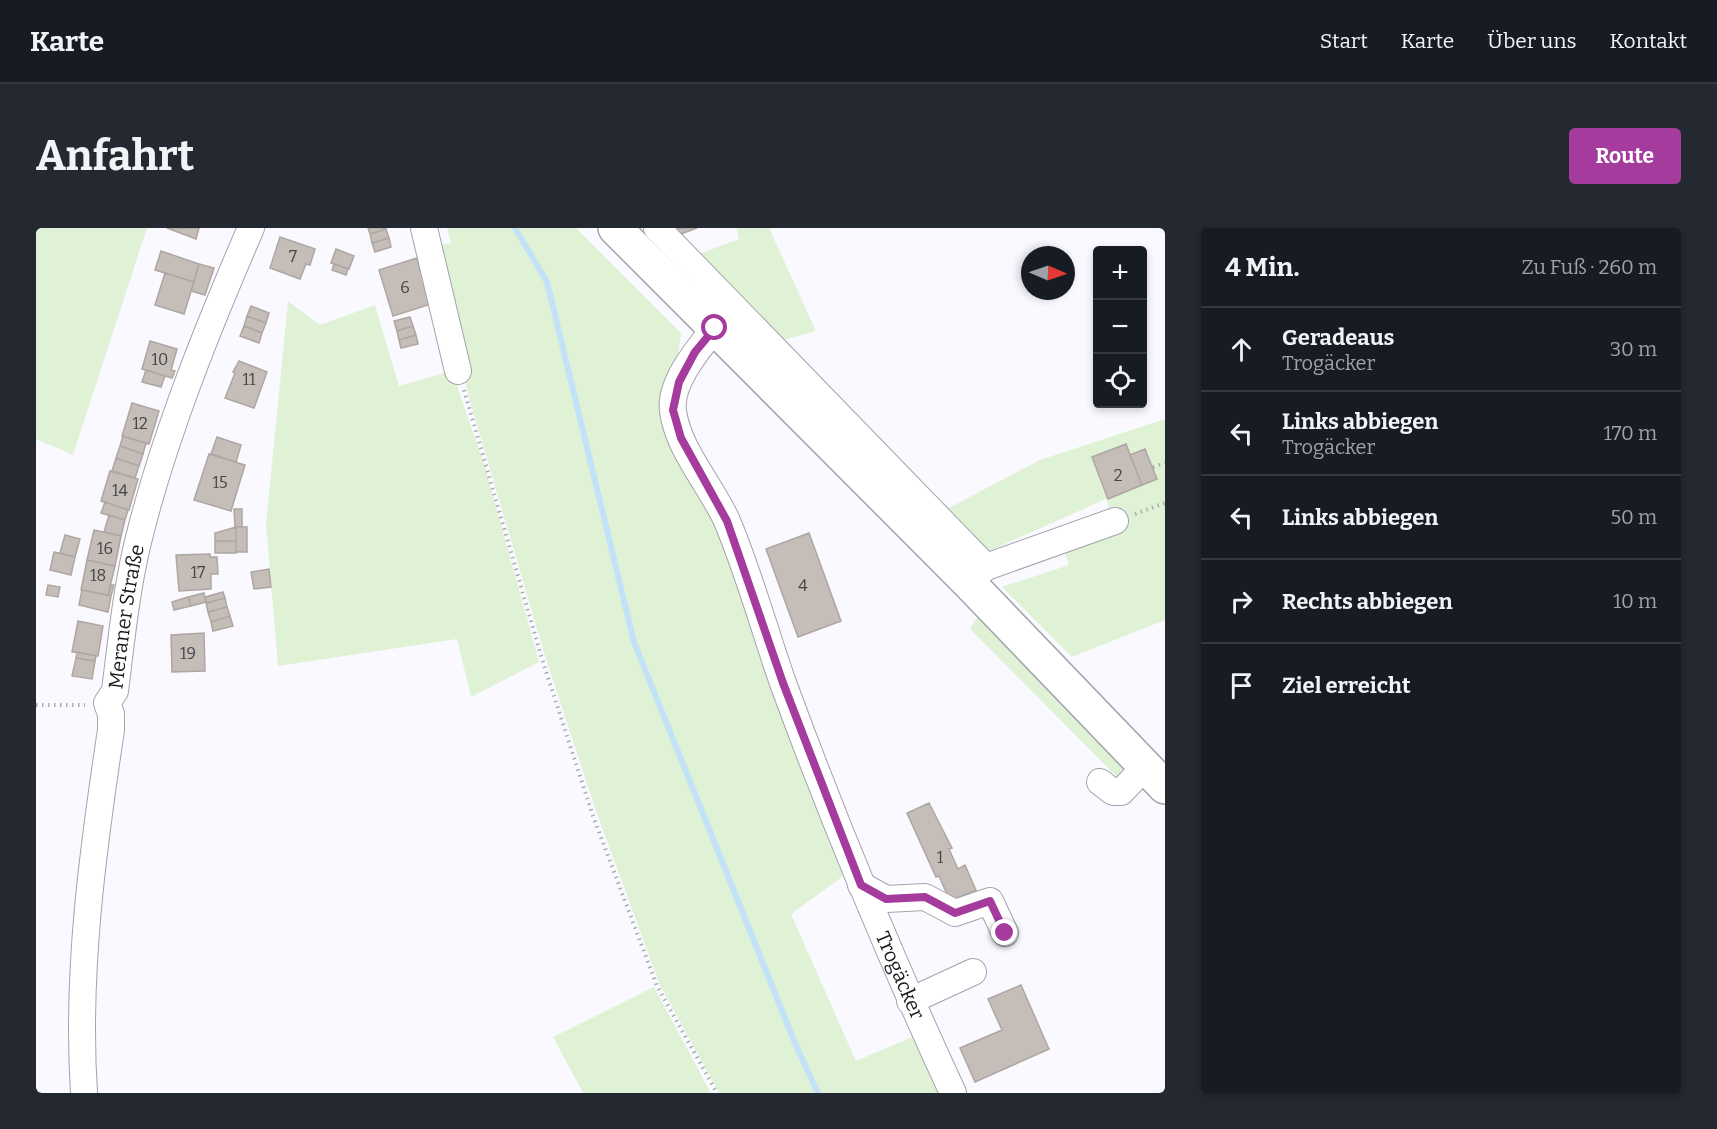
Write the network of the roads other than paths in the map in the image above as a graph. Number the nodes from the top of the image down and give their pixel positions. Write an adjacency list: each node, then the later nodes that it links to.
1 (251, 228): 15 (street, Meraner Straße)
2 (424, 228): 6 (street)
3 (615, 228): 5 (main road)
4 (657, 228): 8 (street)
5 (715, 328): 8 (main road); 11 (street, Trogäcker)
6 (458, 371)
7 (1115, 521): 8 (street)
8 (977, 574): 9 (main road)
9 (1155, 777): 10 (street)
10 (1100, 782)
11 (861, 885): 12 (street); 14 (street, Trogäcker)
12 (1005, 933)
13 (973, 972): 14 (street)
14 (910, 1001): 16 (street, Trogäcker)
15 (84, 1093)
16 (953, 1093)

